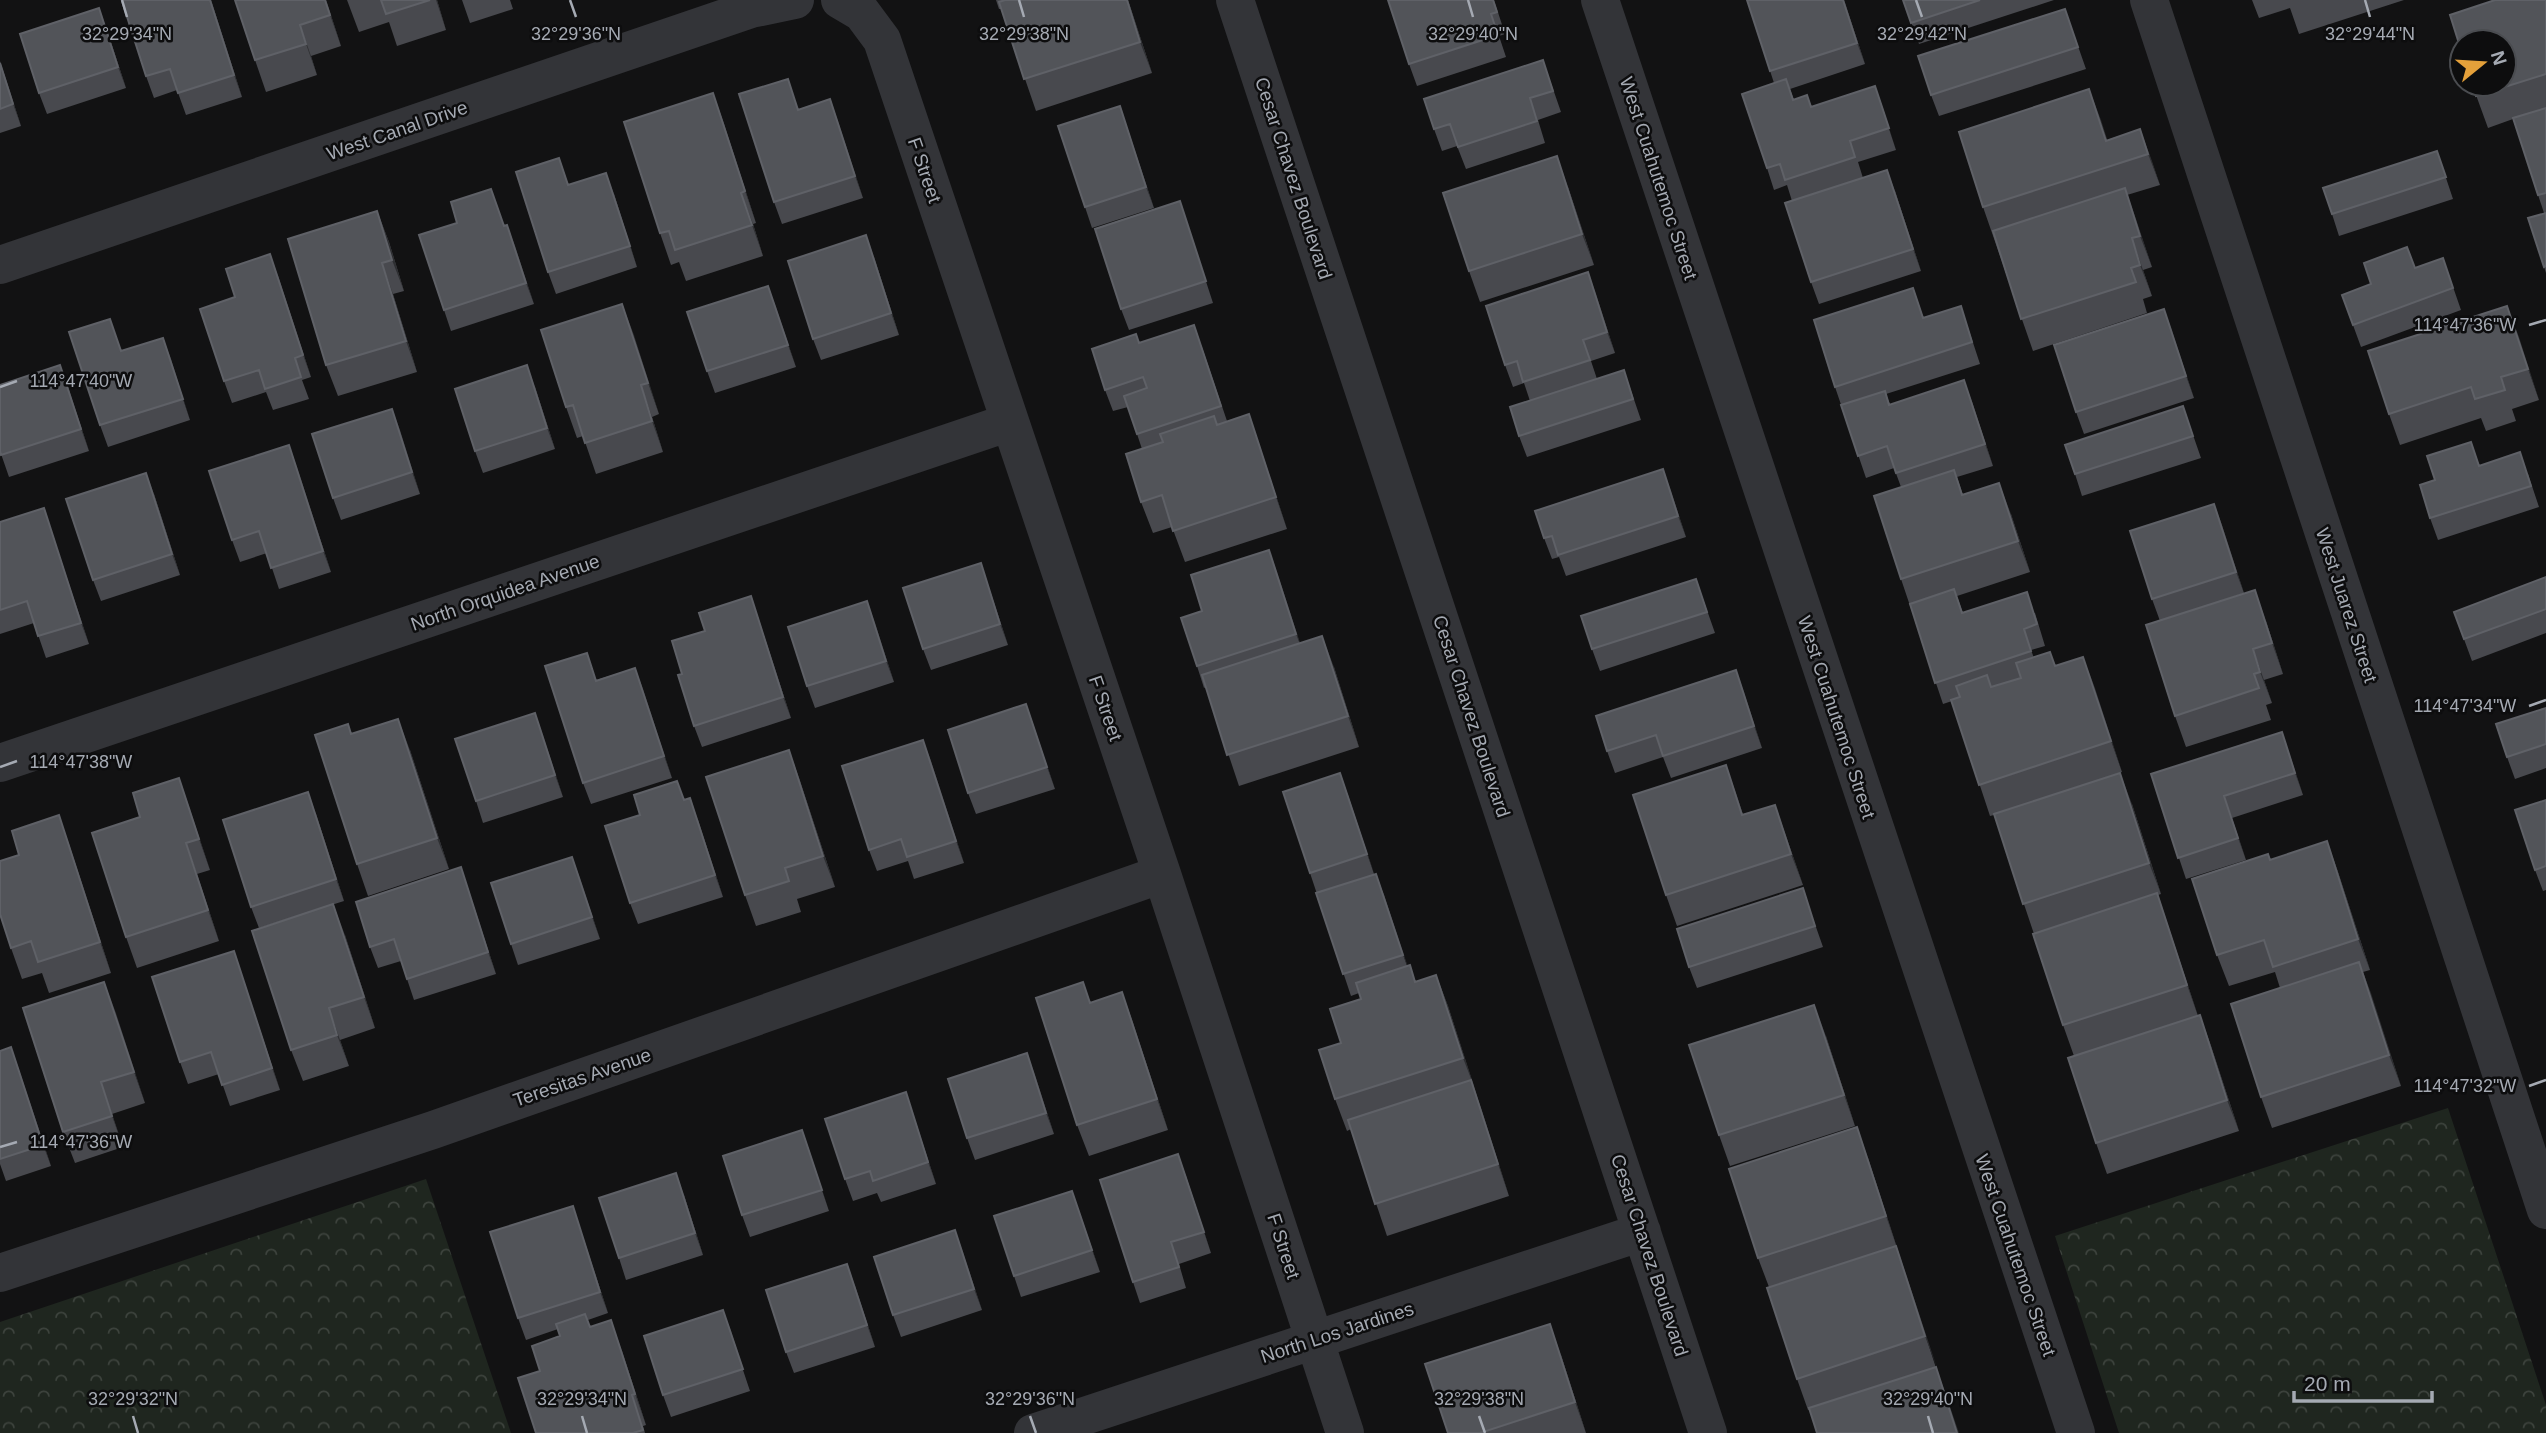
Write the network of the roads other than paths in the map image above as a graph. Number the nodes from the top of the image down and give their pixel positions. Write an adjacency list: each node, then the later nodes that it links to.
1 (795, 0): 6 (street, West Canal Drive)
2 (839, 0): 7 (street, F Street)
3 (1235, 0): 11 (street, Cesar Chavez Boulevard)
4 (1600, 0): 17 (street, West Cuahutemoc Street)
5 (2148, 0): 10 (street, West Juarez Street)
6 (0, 265)
7 (1010, 422): 8 (street, North Orquidea Avenue); 9 (street, F Street)
8 (0, 763)
9 (1162, 874): 12 (street, Teresitas Avenue); 13 (street, F Street)
10 (2546, 1210)
11 (1642, 1232): 13 (street, North Los Jardines); 16 (street, Cesar Chavez Boulevard)
12 (0, 1273)
13 (1314, 1339): 14 (street, North Los Jardines); 15 (street, F Street)
14 (1032, 1433)
15 (1345, 1433)
16 (1708, 1433)
17 (2076, 1433)

